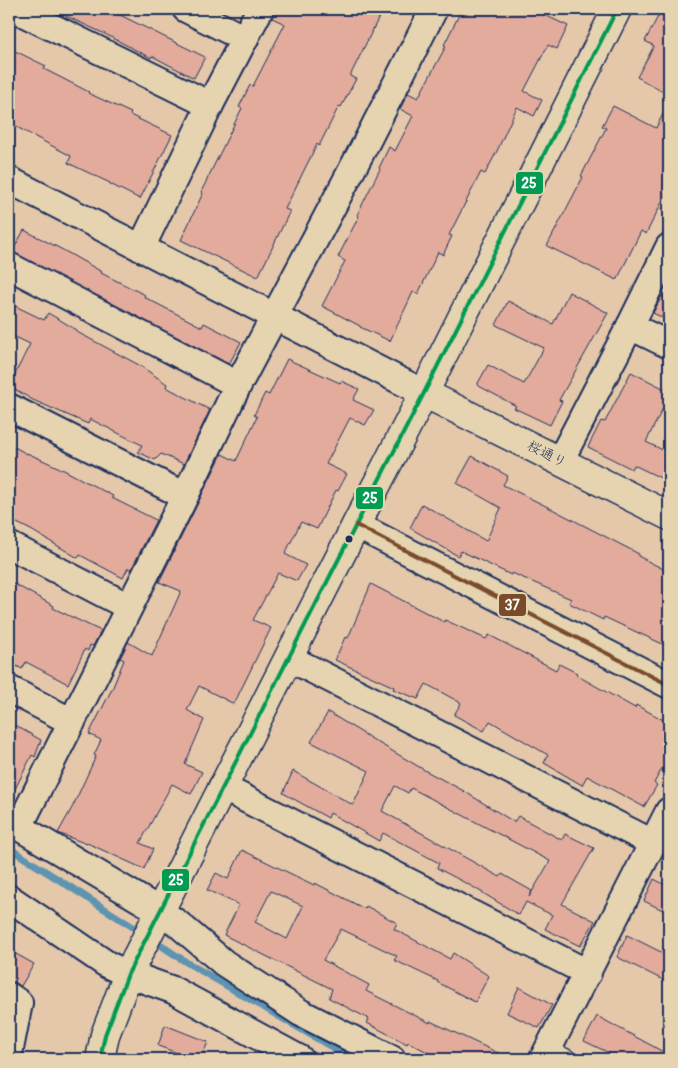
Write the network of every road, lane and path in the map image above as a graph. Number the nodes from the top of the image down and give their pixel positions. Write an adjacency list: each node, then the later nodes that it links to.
1 (15, 9): 7 (street)
2 (186, 9): 6 (street)
3 (260, 9): 6 (street)
4 (434, 9): 12 (street)
5 (617, 9): 16 (street)
6 (245, 39): 7 (street)
7 (210, 105): 9 (street)
8 (9, 180): 9 (street)
9 (141, 248): 12 (street)
10 (669, 248): 13 (street)
11 (9, 266): 15 (street)
12 (273, 316): 15 (street); 16 (street)
13 (630, 326): 14 (street); 18 (street)
14 (669, 346)
15 (238, 385): 19 (street)
16 (424, 393): 18 (street, 桜通り); 21 (street)
17 (9, 407): 19 (street)
18 (560, 461): 20 (street, 桜通り)
19 (185, 496): 23 (street)
20 (669, 516)
21 (356, 525): 24 (street); 25 (street)
22 (9, 545): 23 (street)
23 (129, 607): 27 (street)
24 (289, 658): 28 (street); 31 (street)
25 (669, 685)
26 (9, 689): 27 (street)
27 (72, 722): 30 (street)
28 (222, 787): 33 (street); 34 (street)
29 (669, 811): 31 (street)
30 (14, 824): 33 (street)
31 (653, 843): 34 (street)
32 (9, 898): 33 (street)
33 (145, 941): 37 (street); 39 (street); 40 (street)
34 (588, 973): 38 (street)
35 (9, 996): 36 (street)
36 (9, 1054)
37 (287, 1056)
38 (552, 1056)
39 (100, 1059)
40 (392, 1059)

